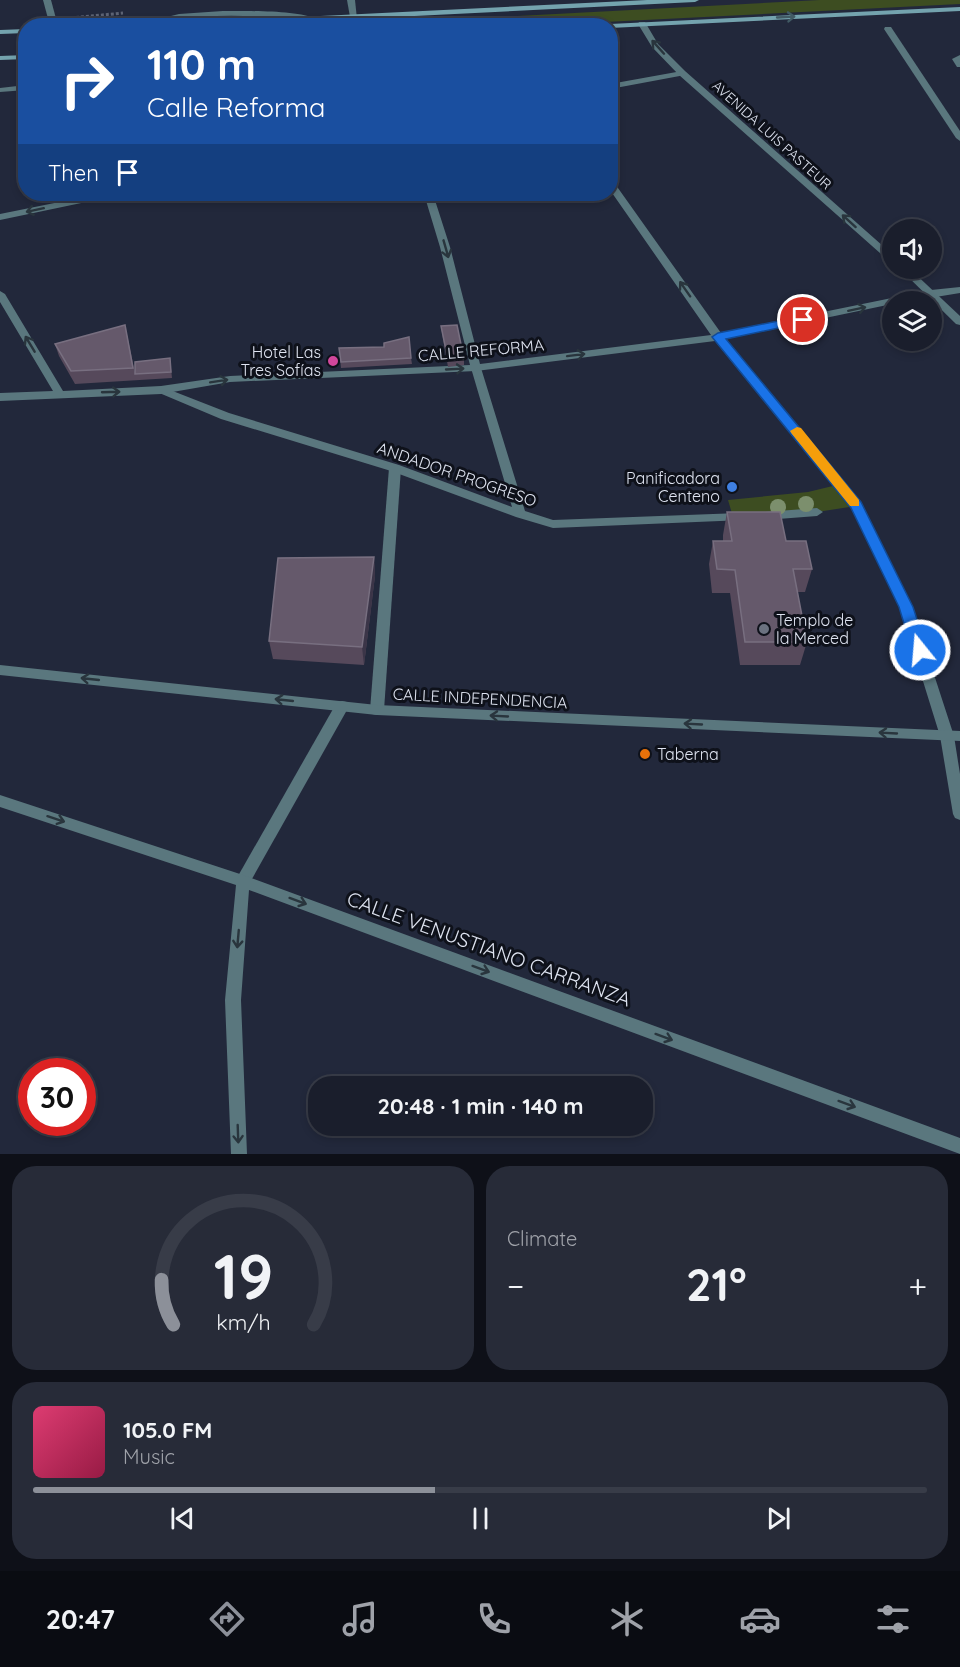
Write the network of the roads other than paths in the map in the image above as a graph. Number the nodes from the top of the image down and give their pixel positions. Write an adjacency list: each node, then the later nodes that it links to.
1 (47, 0): 9 (street)
2 (351, 0): 8 (street)
3 (695, 0): 4 (main road)
4 (660, 1): 5 (main road); 7 (main road)
5 (654, 9)
6 (960, 9): 7 (main road, one-way to 6)
7 (634, 10): 8 (main road); 13 (main road); 21 (street, AVENIDA LUIS PASTEUR, one-way to 7)
8 (354, 17): 12 (main road)
9 (52, 18)
10 (161, 18): 11 (street)
11 (303, 18)
12 (332, 18)
13 (618, 21)
14 (888, 29): 25 (street)
15 (18, 31): 16 (main road)
16 (0, 32)
17 (18, 57): 19 (main road)
18 (960, 57): 20 (street)
19 (0, 58)
20 (960, 65)
21 (682, 73): 22 (street); 30 (street, AVENIDA LUIS PASTEUR, one-way to 21)
22 (618, 85)
23 (18, 88): 24 (street)
24 (0, 90)
25 (960, 138)
26 (618, 194): 39 (street, one-way to 26)
27 (77, 201): 29 (street, one-way to 29)
28 (430, 201): 40 (street, one-way to 40)
29 (0, 217)
30 (882, 250)
31 (915, 279): 33 (street)
32 (960, 290): 34 (street, CALLE REFORMA)
33 (928, 291)
34 (942, 292)
35 (0, 294): 42 (street, one-way to 35)
36 (882, 304): 39 (street, CALLE REFORMA, one-way to 36)
37 (942, 305): 38 (street)
38 (960, 322)
39 (718, 337): 40 (street, CALLE REFORMA, one-way to 39); 50 (street)
40 (476, 368): 41 (street, CALLE REFORMA, one-way to 40); 46 (street)
41 (161, 390): 42 (street, CALLE REFORMA, one-way to 41); 44 (street, ANDADOR PROGRESO)
42 (60, 394): 43 (street, CALLE REFORMA)
43 (0, 397)
44 (395, 468): 46 (street, ANDADOR PROGRESO); 49 (street)
45 (817, 512): 46 (street, ANDADOR PROGRESO)
46 (520, 514)
47 (0, 670): 48 (street, CALLE INDEPENDENCIA, one-way to 47)
48 (342, 706): 49 (street, CALLE INDEPENDENCIA); 53 (street)
49 (377, 710): 50 (street, CALLE INDEPENDENCIA, one-way to 49)
50 (953, 736): 52 (street)
51 (0, 801): 53 (street, CALLE VENUSTIANO CARRANZA, one-way to 53)
52 (960, 814)
53 (243, 881): 54 (street, CALLE VENUSTIANO CARRANZA, one-way to 54); 55 (street, one-way to 55)
54 (960, 1146)
55 (239, 1154)

